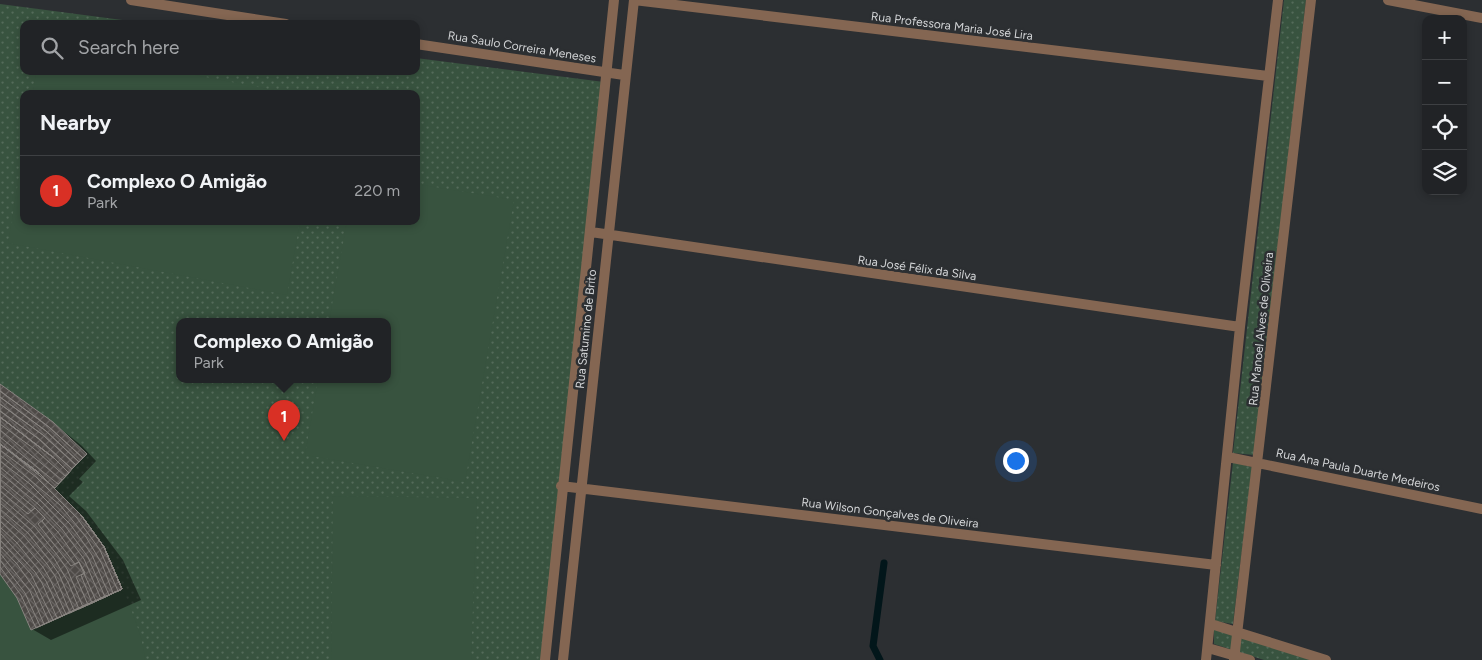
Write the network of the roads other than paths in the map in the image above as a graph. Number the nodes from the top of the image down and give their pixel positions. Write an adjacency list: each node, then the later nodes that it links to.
1 (131, 0): 8 (street)
2 (614, 0): 10 (street, Rua Satumino de Brito)
3 (634, 0): 11 (street, Rua Satumino de Brito); 12 (street, Rua Professora Maria José Lira)
4 (1278, 0): 12 (street, Rua Manoel Alves de Oliveira)
5 (1311, 0): 17 (street, Rua Manoel Alves de Oliveira)
6 (1388, 0): 7 (street)
7 (1482, 18)
8 (260, 20)
9 (420, 45): 10 (street, Rua Saulo Correira Meneses)
10 (606, 73): 11 (street, Rua Saulo Correira Meneses); 13 (street, Rua Satumino de Brito)
11 (624, 75): 14 (street, Rua Satumino de Brito)
12 (1268, 76): 15 (street, Rua Manoel Alves de Oliveira)
13 (591, 232): 14 (street, Rua José Félix da Silva); 18 (street, Rua Satumino de Brito)
14 (609, 235): 15 (street, Rua José Félix da Silva); 19 (street, Rua Satumino de Brito)
15 (1240, 327): 16 (street, Rua Manoel Alves de Oliveira)
16 (1228, 456): 17 (street, Rua Ana Paula Duarte Medeiros); 21 (street, Rua Manoel Alves de Oliveira)
17 (1258, 463): 20 (street, Rua Ana Paula Duarte Medeiros); 23 (street, Rua Manoel Alves de Oliveira)
18 (561, 486): 19 (street, Rua Wilson Gonçalves de Oliveira); 26 (street, Rua Satumino de Brito)
19 (582, 488): 21 (street, Rua Wilson Gonçalves de Oliveira); 27 (street, Rua Satumino de Brito)
20 (1482, 509)
21 (1216, 565): 22 (street, Rua Manoel Alves de Oliveira)
22 (1211, 624): 23 (street); 24 (street, Rua Manoel Alves de Oliveira)
23 (1237, 631): 25 (street, Rua Manoel Alves de Oliveira); 30 (street)
24 (1208, 648): 25 (street); 28 (street, Rua Manoel Alves de Oliveira)
25 (1234, 657): 29 (street)
26 (544, 660)
27 (563, 660)
28 (1206, 660)
29 (1250, 660)
30 (1326, 660)

